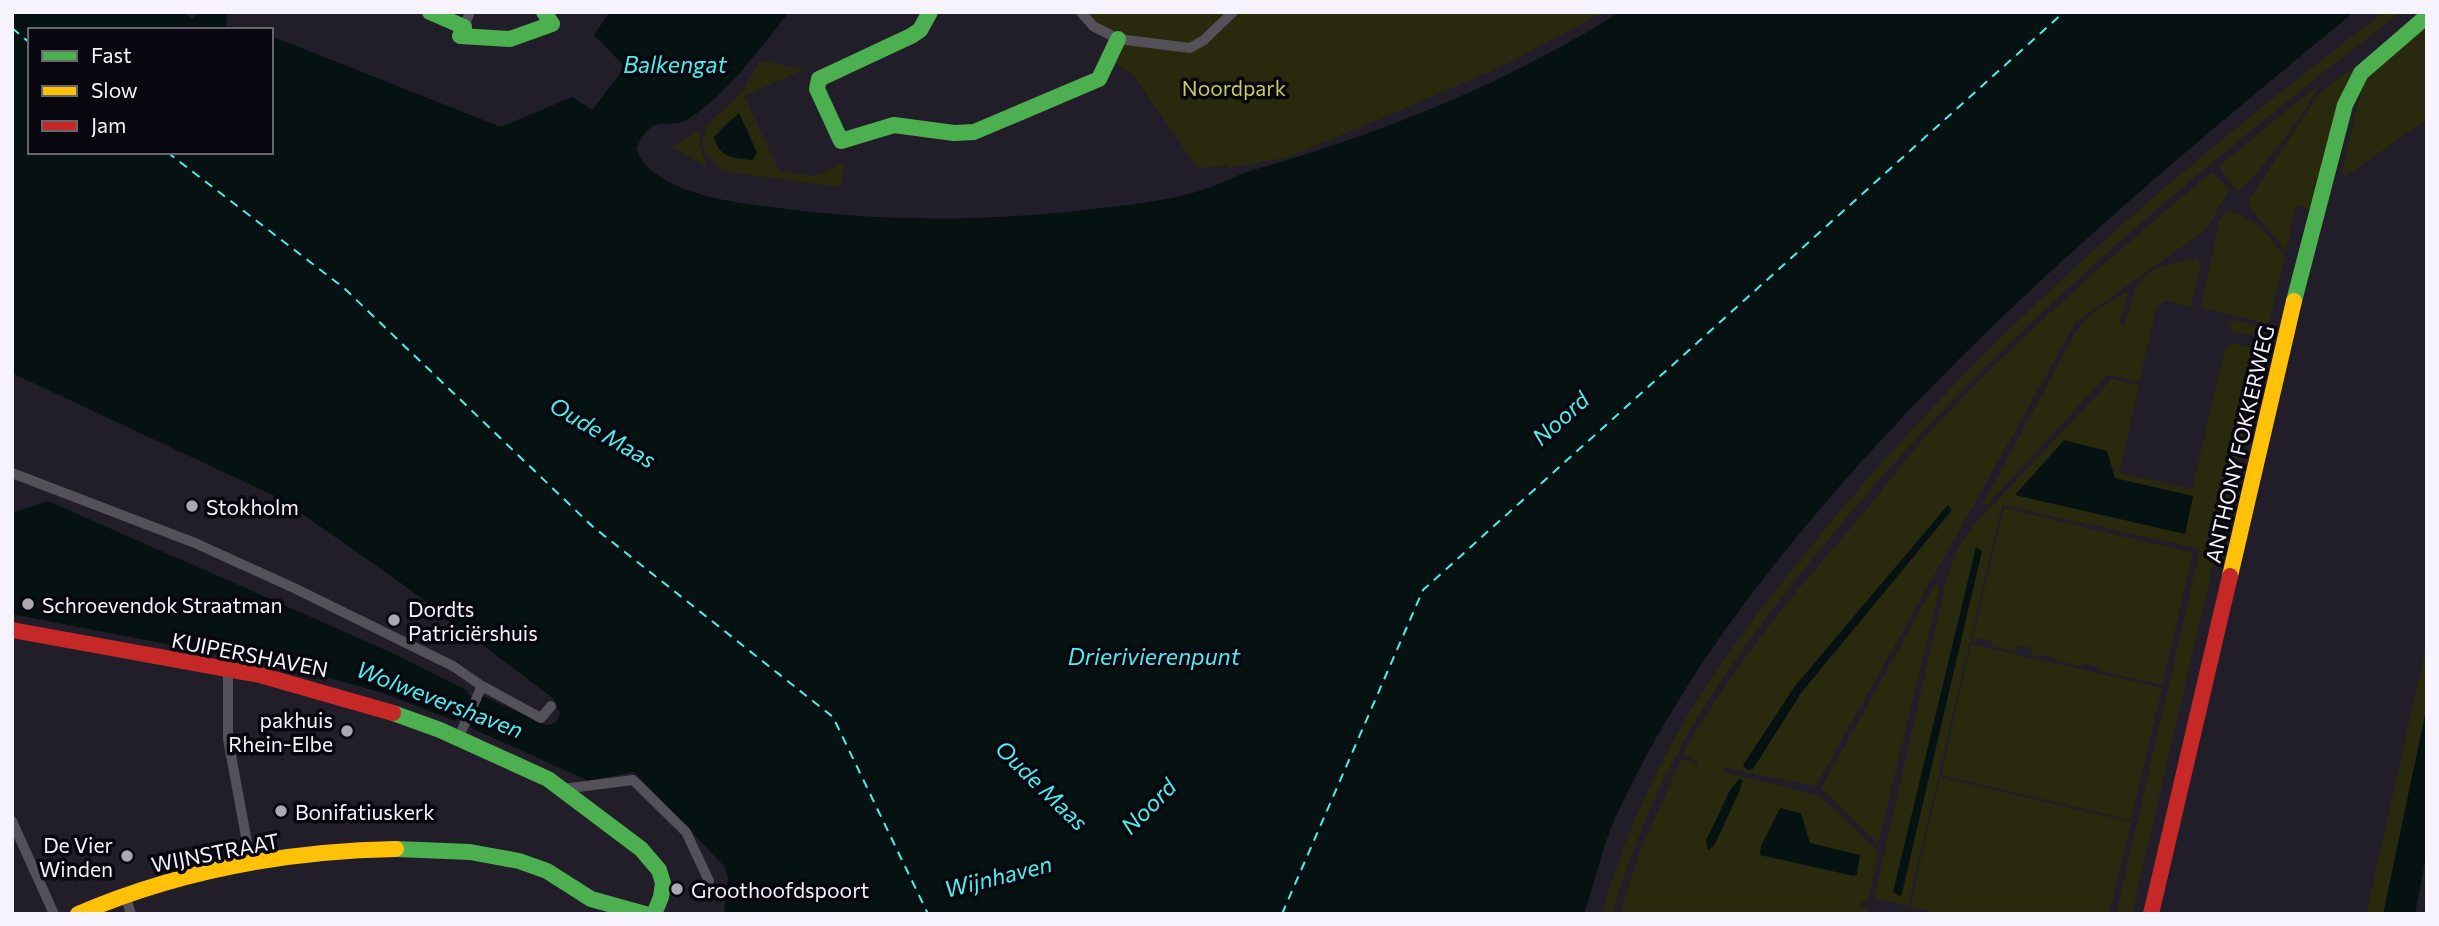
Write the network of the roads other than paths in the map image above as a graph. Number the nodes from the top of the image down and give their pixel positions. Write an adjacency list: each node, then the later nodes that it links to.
1 (430, 12): 7 (street)
2 (544, 12): 7 (street)
3 (930, 12): 8 (street)
4 (1081, 12): 8 (street)
5 (1233, 12): 8 (street)
6 (2427, 16): 25 (street, ANTHONY FOKKERWEG)
7 (467, 20)
8 (1118, 39)
9 (12, 473): 12 (street)
10 (12, 629): 11 (street, KUIPERSHAVEN)
11 (228, 670): 14 (street, KUIPERSHAVEN); 17 (street)
12 (479, 691): 13 (street); 14 (street)
13 (551, 706)
14 (461, 730): 15 (street, KUIPERSHAVEN)
15 (562, 789): 18 (street); 24 (street, KUIPERSHAVEN)
16 (12, 821): 21 (street)
17 (251, 864): 19 (street, WIJNSTRAAT); 20 (street, WIJNSTRAAT)
18 (709, 881)
19 (125, 895): 22 (street, WIJNSTRAAT); 23 (street)
20 (636, 913)
21 (54, 914)
22 (78, 914)
23 (131, 914)
24 (654, 914)
25 (2151, 914)

